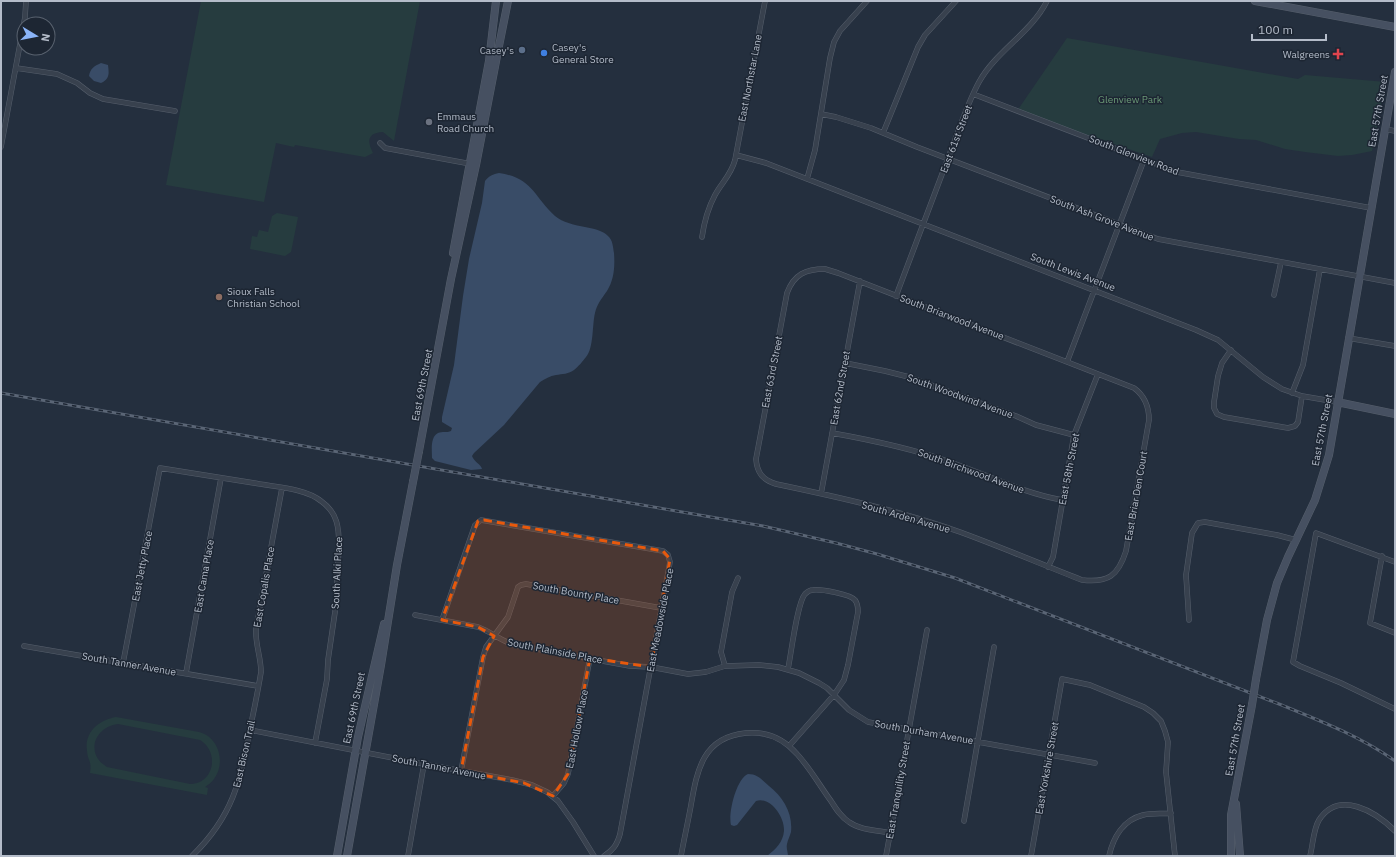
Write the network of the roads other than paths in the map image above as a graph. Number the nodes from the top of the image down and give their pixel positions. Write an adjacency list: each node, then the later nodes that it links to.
1 (26, 1): 10 (street)
2 (496, 1): 23 (main road, East 69th Street)
3 (508, 1): 23 (main road, East 69th Street)
4 (765, 1): 20 (street, East Northstar Lane)
5 (867, 1): 14 (street)
6 (956, 1): 17 (street)
7 (1047, 1): 12 (street, East 61st Street)
8 (1255, 1): 9 (main road)
9 (1395, 26)
10 (16, 68): 13 (street); 19 (street)
11 (1395, 72): 15 (main road, East 57th Street)
12 (973, 94): 21 (street, East 61st Street); 22 (street, South Glenview Road)
13 (175, 111)
14 (821, 114): 17 (street, South Ash Grove Avenue); 24 (street)
15 (1385, 129): 16 (street); 25 (main road, East 57th Street)
16 (1395, 131)
17 (883, 133): 21 (street, South Ash Grove Avenue)
18 (380, 144): 23 (street)
19 (1, 147)
20 (736, 155): 24 (street, South Lewis Avenue); 28 (street, East Northstar Lane)
21 (948, 159): 26 (street, East 61st Street); 27 (street, South Ash Grove Avenue)
22 (1144, 160): 25 (street, South Glenview Road); 27 (street)
23 (473, 164): 59 (main road, East 69th Street, bridge)
24 (807, 179): 26 (street, South Lewis Avenue)
25 (1371, 208): 32 (main road, East 57th Street)
26 (923, 224): 35 (street, South Lewis Avenue); 37 (street, East 61st Street)
27 (1120, 225): 29 (street, South Ash Grove Avenue); 35 (street)
28 (702, 237)
29 (1281, 262): 30 (street, South Ash Grove Avenue); 36 (street)
30 (1320, 269): 32 (street, South Ash Grove Avenue); 44 (street)
31 (804, 272): 33 (street, South Briarwood Avenue); 51 (street, East 63rd Street)
32 (1359, 275): 34 (street, South Ash Grove Avenue); 38 (main road, East 57th Street)
33 (860, 281): 37 (street, South Briarwood Avenue); 42 (street, East 62nd Street)
34 (1395, 283)
35 (1095, 291): 40 (street, South Lewis Avenue); 41 (street)
36 (1274, 295)
37 (896, 296): 41 (street, South Briarwood Avenue)
38 (1348, 338): 39 (street); 46 (main road, East 57th Street)
39 (1395, 346)
40 (1231, 350): 44 (street, South Lewis Avenue); 45 (street)
41 (1067, 362): 43 (street, South Briarwood Avenue)
42 (845, 363): 48 (street, East 62nd Street); 49 (street, South Woodwind Avenue)
43 (1098, 374): 49 (street, East 58th Street); 60 (street, East Briar Den Court)
44 (1292, 393): 45 (street, South Lewis Avenue)
45 (1302, 396): 46 (street, South Lewis Avenue)
46 (1337, 402): 47 (main road, South Lewis Avenue); 56 (main road, East 57th Street)
47 (1395, 414)
48 (832, 433): 54 (street, East 62nd Street); 55 (street, South Birchwood Avenue)
49 (1074, 435): 55 (street, East 58th Street)
50 (160, 468): 52 (street, South Alki Place); 72 (street, East Jetty Place)
51 (762, 477): 54 (street, South Arden Avenue)
52 (221, 478): 53 (street, South Alki Place); 76 (street, East Cama Place)
53 (282, 488): 77 (street, East Copalis Place); 83 (street, South Alki Place)
54 (821, 494): 60 (street, South Arden Avenue)
55 (1062, 500): 60 (street, East 58th Street)
56 (1296, 540): 65 (street); 91 (main road, East 57th Street, bridge)
57 (1382, 556): 58 (street); 67 (street); 79 (street)
58 (1395, 562)
59 (397, 565): 85 (main road, East 69th Street); 86 (main road, East 69th Street)
60 (1048, 567)
61 (738, 578): 73 (street)
62 (661, 608): 64 (street, East Meadowside Place); 68 (street, South Bounty Place); 74 (street, East Meadowside Place)
63 (415, 615): 64 (street, South Plainside Place)
64 (442, 620): 68 (street, South Plainside Place)
65 (1189, 620)
66 (927, 630): 80 (street, East Tranquility Street)
67 (1395, 632)
68 (494, 636): 71 (street, South Plainside Place); 90 (street, South Bounty Place)
69 (24, 646): 72 (street, South Tanner Avenue)
70 (994, 647): 82 (street)
71 (590, 658): 74 (street, South Plainside Place); 92 (street, East Hollow Place)
72 (123, 663): 76 (street, South Tanner Avenue)
73 (726, 666): 74 (street, South Durham Avenue); 75 (street, South Durham Avenue)
74 (651, 667): 102 (street, East Meadowside Place)
75 (788, 670): 78 (street, South Durham Avenue); 78 (street)
76 (186, 673): 77 (street, South Tanner Avenue)
77 (258, 686): 81 (street, East Bison Trail)
78 (834, 695): 80 (street, South Durham Avenue); 84 (street)
79 (1395, 709)
80 (909, 729): 82 (street, South Durham Avenue); 96 (street, East Tranquility Street)
81 (250, 730): 83 (street, South Tanner Avenue); 97 (street, East Bison Trail)
82 (977, 742): 87 (street, South Durham Avenue); 94 (street)
83 (315, 743): 85 (street, South Tanner Avenue)
84 (789, 746): 96 (street); 103 (street)
85 (356, 751): 86 (street, South Tanner Avenue); 98 (main road, East 69th Street)
86 (366, 753): 89 (street, South Tanner Avenue); 99 (main road, East 69th Street)
87 (1049, 755): 88 (street, South Durham Avenue); 93 (street, East Yorkshire Street); 105 (street, East Yorkshire Street)
88 (1095, 763)
89 (424, 764): 90 (street, South Tanner Avenue); 100 (street)
90 (461, 771): 92 (street, South Tanner Avenue)
91 (1238, 783): 108 (main road, East 57th Street); 109 (main road, East 57th Street)
92 (552, 796): 101 (street, South Tanner Avenue)
93 (1171, 813): 106 (street); 107 (street)
94 (964, 821)
95 (1395, 831): 110 (street)
96 (890, 833): 104 (street, East Tranquility Street)
97 (192, 856)
98 (337, 856)
99 (347, 856)
100 (408, 856)
101 (594, 856)
102 (604, 856)
103 (681, 856)
104 (886, 856)
105 (1031, 856)
106 (1109, 856)
107 (1175, 856)
108 (1231, 856)
109 (1240, 856)
110 (1310, 856)

